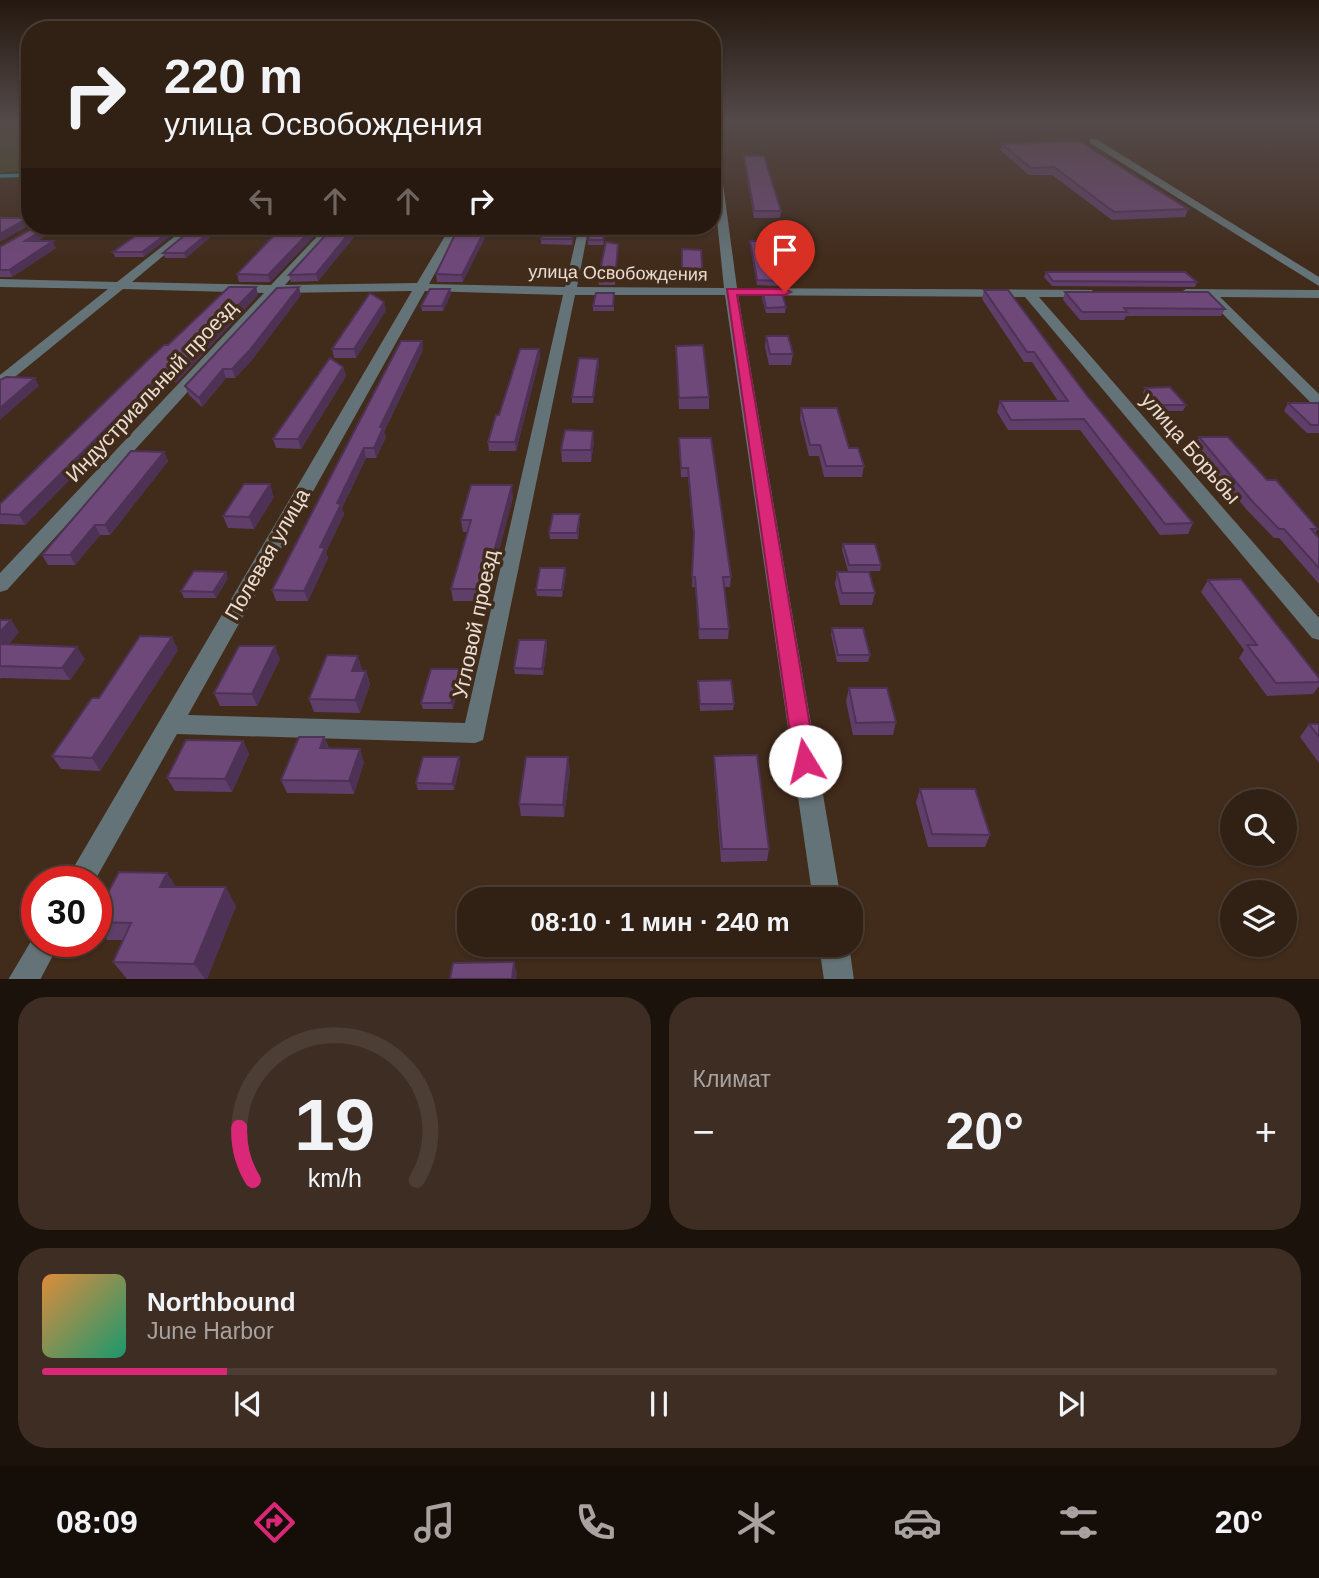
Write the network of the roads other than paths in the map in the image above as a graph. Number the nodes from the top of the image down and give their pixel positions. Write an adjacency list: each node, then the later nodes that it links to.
1 (1134, 168): 7 (street)
2 (721, 206): 13 (street)
3 (183, 235): 10 (street)
4 (325, 235): 11 (street, Индустриальный проезд)
5 (451, 235): 9 (street, Полевая улица)
6 (582, 235): 12 (street, Угловой проезд)
7 (1319, 282)
8 (0, 283): 10 (street, улица Освобождения)
9 (421, 287): 11 (street, улица Освобождения); 12 (street, улица Освобождения); 23 (street, Полевая улица)
10 (116, 288): 11 (street, улица Освобождения); 19 (street)
11 (274, 289): 21 (street, Индустриальный проезд)
12 (571, 291): 13 (street, улица Освобождения); 23 (street, Угловой проезд)
13 (731, 292): 14 (street, улица Освобождения); 25 (street)
14 (1029, 293): 15 (street, улица Освобождения); 22 (street, улица Борьбы)
15 (1098, 293)
16 (1168, 293): 17 (street)
17 (1209, 293): 18 (street); 20 (street)
18 (1319, 294)
19 (0, 383)
20 (1319, 403)
21 (0, 585)
22 (1319, 632)
23 (169, 724): 24 (street, Полевая улица)
24 (88, 866)
25 (825, 887)
26 (36, 957): 28 (street)
27 (836, 957): 29 (street)
28 (23, 979)
29 (839, 979)

